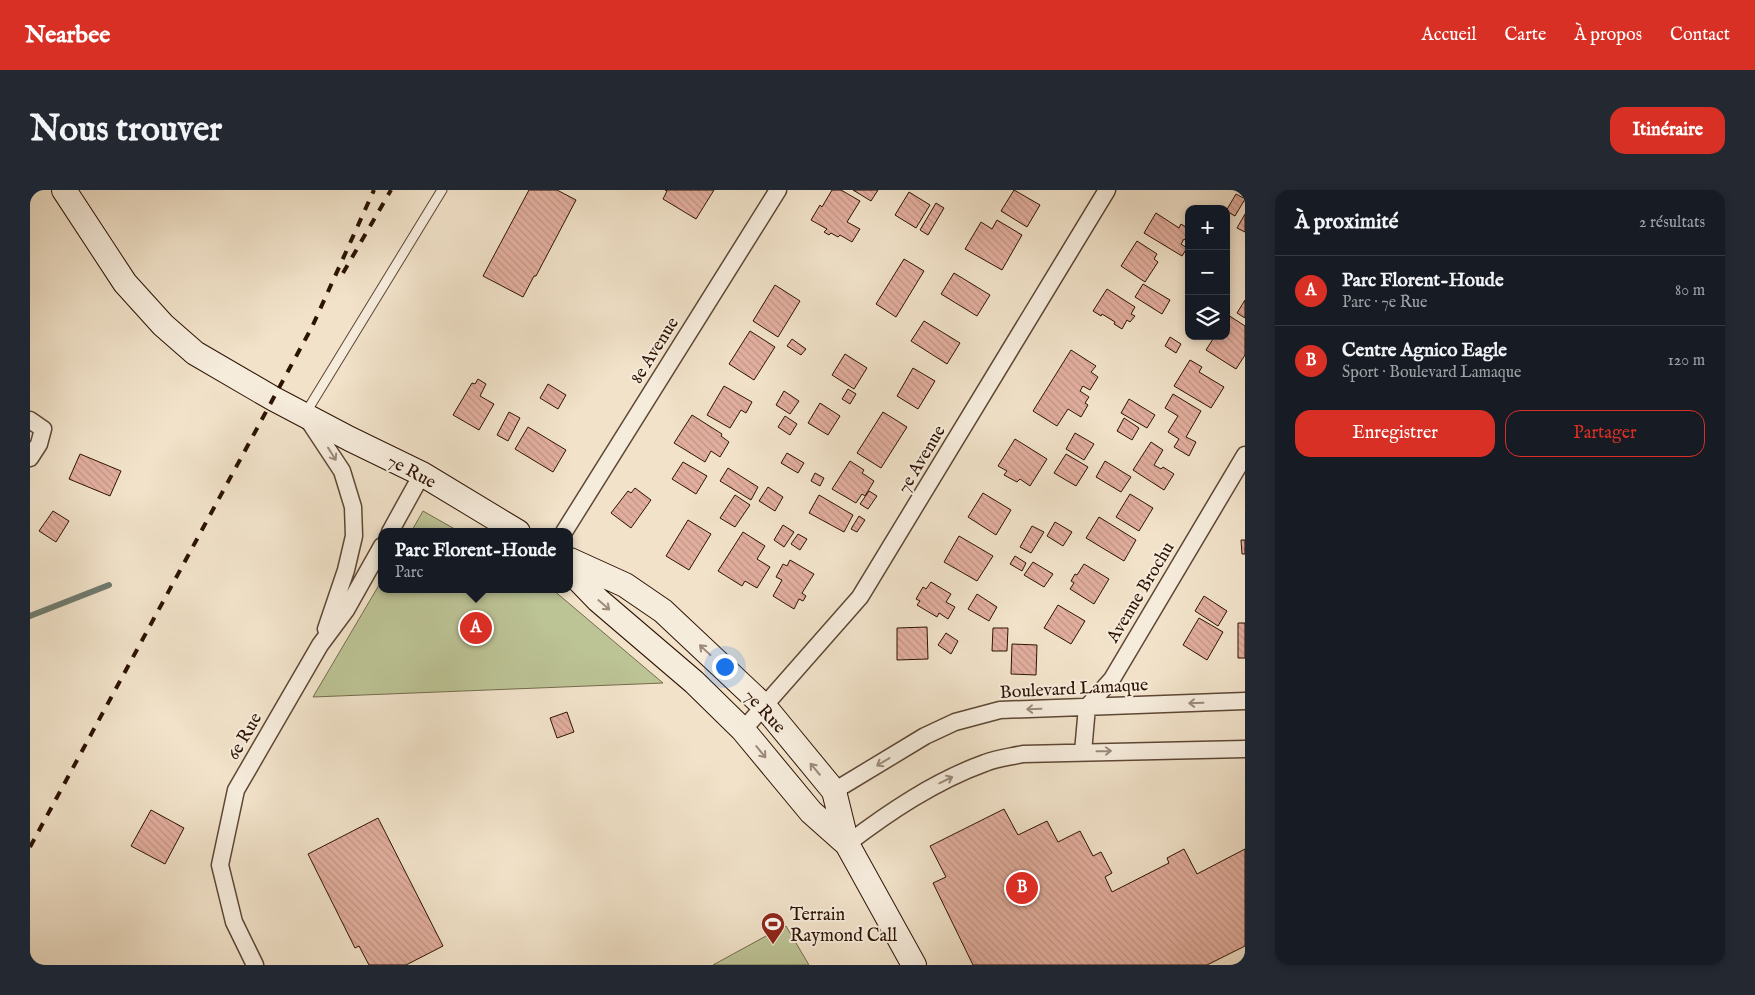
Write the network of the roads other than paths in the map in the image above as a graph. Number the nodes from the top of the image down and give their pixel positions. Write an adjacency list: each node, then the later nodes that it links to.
1 (64, 190): 5 (main road, 7e Rue)
2 (442, 190): 5 (lane)
3 (778, 190): 12 (street, 8e Avenue)
4 (1107, 190): 18 (street, 7e Avenue)
5 (305, 414): 9 (main road, 7e Rue); 16 (street, one-way to 16)
6 (30, 420): 8 (street)
7 (1245, 455): 19 (street, Avenue Brochu)
8 (30, 458)
9 (422, 474): 10 (street); 11 (main road, 7e Rue)
10 (392, 528)
11 (511, 528)
12 (567, 528)
13 (378, 553): 16 (street, 6e Rue)
14 (573, 561): 18 (main road, 7e Rue, one-way to 14)
15 (573, 574): 20 (main road, 7e Rue, one-way to 20)
16 (320, 645): 25 (street, 6e Rue)
17 (1245, 701): 19 (street, Boulevard Lamaque, one-way to 19)
18 (764, 706): 20 (street, 7e Avenue); 23 (main road, 7e Rue, one-way to 18)
19 (1087, 707): 22 (street); 23 (street, Boulevard Lamaque, one-way to 23)
20 (742, 730): 24 (main road, 7e Rue, one-way to 24)
21 (1245, 749): 22 (street, one-way to 21)
22 (1083, 752): 24 (street, one-way to 22)
23 (834, 791): 24 (main road, 7e Rue)
24 (847, 844): 26 (main road, 7e Rue)
25 (255, 965)
26 (914, 965)

